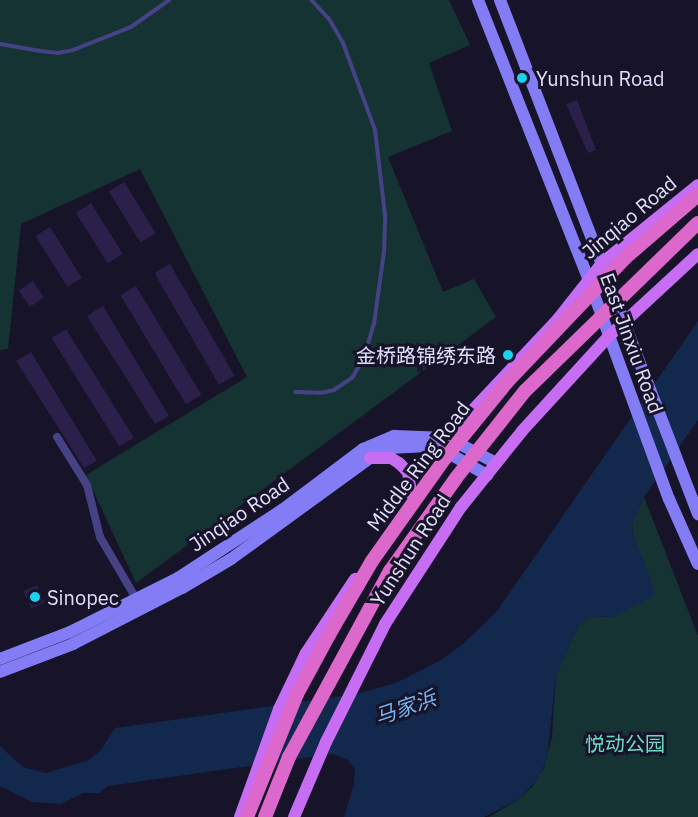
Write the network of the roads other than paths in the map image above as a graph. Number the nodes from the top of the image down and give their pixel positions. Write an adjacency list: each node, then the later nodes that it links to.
1 (169, 0): 5 (lane)
2 (312, 0): 15 (lane)
3 (478, 0): 11 (main road, East Jinxiu Road)
4 (500, 0): 10 (main road, East Jinxiu Road)
5 (0, 44)
6 (698, 185): 10 (main road, Jinqiao Road)
7 (698, 195): 29 (highway, Middle Ring Road, bridge)
8 (698, 223): 30 (highway, Middle Ring Road, bridge)
9 (698, 254): 12 (main road)
10 (603, 262): 11 (main road, Jinqiao Road); 12 (main road, East Jinxiu Road)
11 (588, 278): 13 (main road, East Jinxiu Road); 14 (main road, Jinqiao Road)
12 (623, 321): 13 (main road); 23 (main road, East Jinxiu Road)
13 (608, 336): 20 (main road, Yunshun Road); 24 (main road, East Jinxiu Road)
14 (516, 361): 17 (main road, Yunshun Road)
15 (295, 392)
16 (57, 437): 25 (street)
17 (451, 439): 18 (main road, Yunshun Road); 20 (main road, Jinqiao Road); 25 (main road, Jinqiao Road)
18 (443, 450): 19 (main road, Jinqiao Road); 21 (main road, Jinqiao Road); 22 (main road, Yunshun Road)
19 (370, 458): 22 (main road); 27 (main road, Jinqiao Road)
20 (496, 463): 21 (main road, Yunshun Road)
21 (487, 475): 28 (main road, Yunshun Road)
22 (411, 495): 29 (main road, Yunshun Road)
23 (698, 514)
24 (698, 564)
25 (137, 600): 26 (main road, Jinqiao Road)
26 (0, 659)
27 (0, 672)
28 (295, 815)
29 (243, 816)
30 (265, 817)

